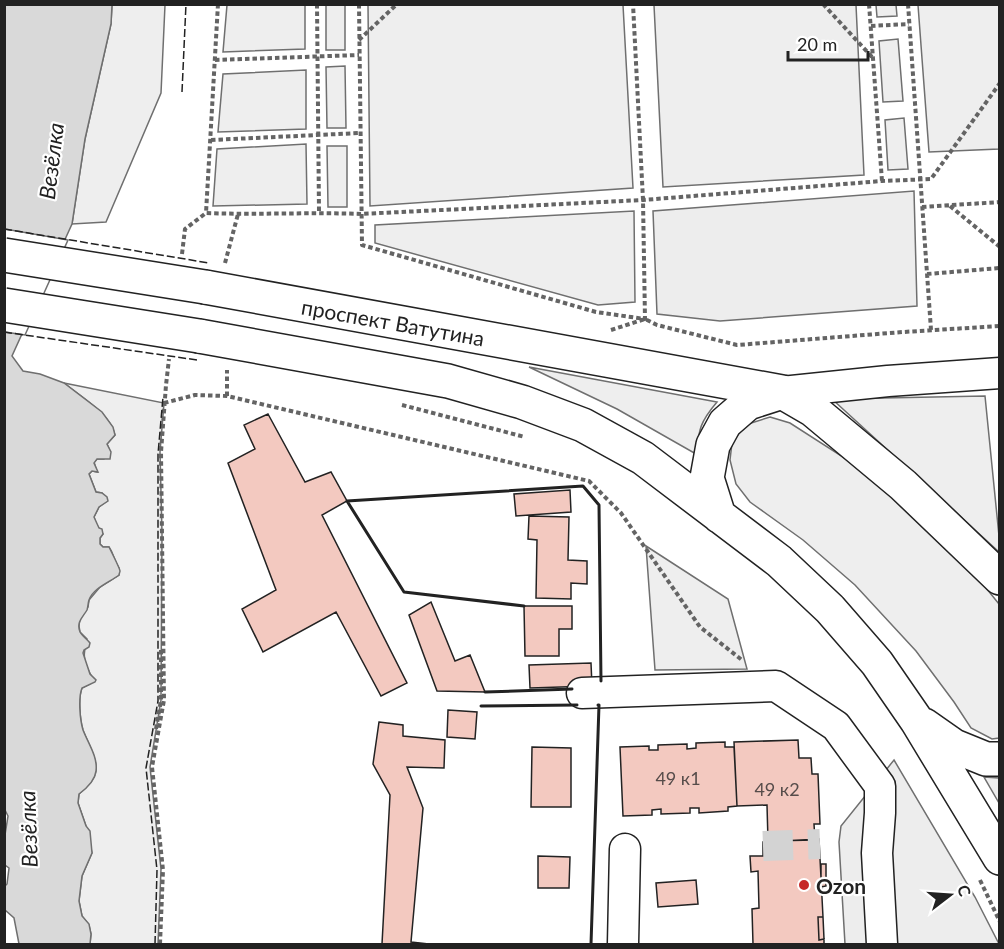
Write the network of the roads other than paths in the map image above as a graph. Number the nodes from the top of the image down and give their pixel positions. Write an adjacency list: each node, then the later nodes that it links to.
1 (4, 255): 4 (main road, проспект Ватутина, bridge)
2 (4, 305): 5 (main road, bridge)
3 (999, 373): 4 (street)
4 (782, 392): 5 (main road); 6 (main road, проспект Ватутина)
5 (719, 516): 8 (main road)
6 (999, 578)
7 (582, 693): 13 (street)
8 (917, 721): 9 (main road); 11 (main road)
9 (999, 759)
10 (625, 849): 12 (street)
11 (988, 865)
12 (622, 945)
13 (882, 945)

